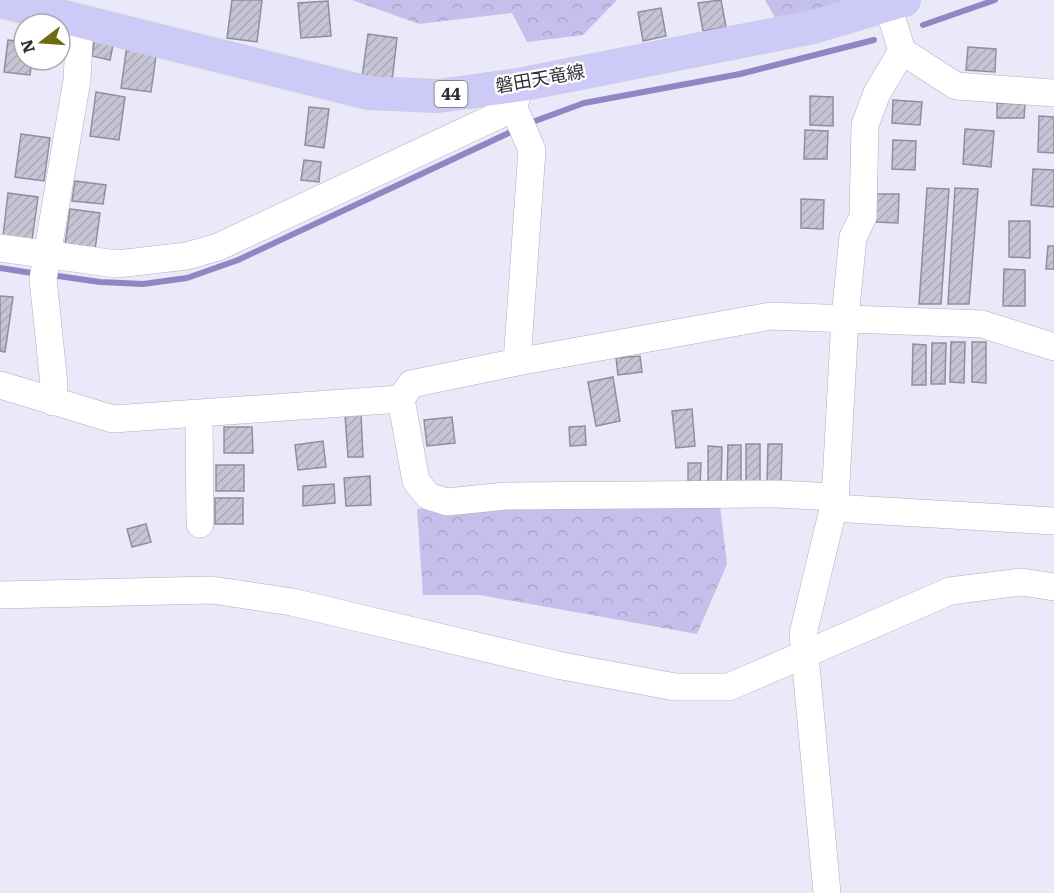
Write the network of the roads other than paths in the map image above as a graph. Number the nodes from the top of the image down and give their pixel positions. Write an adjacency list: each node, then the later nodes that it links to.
1 (0, 0): 3 (main road, 磐田天竜線 / 44)
2 (896, 3): 4 (street); 6 (main road, 磐田天竜線 / 44)
3 (80, 20): 6 (main road, 磐田天竜線 / 44); 8 (street)
4 (902, 51): 5 (street); 9 (street)
5 (1054, 93)
6 (519, 110): 8 (street); 11 (street)
7 (0, 248): 8 (street)
8 (45, 265): 14 (street)
9 (845, 318): 10 (street); 11 (street); 16 (street)
10 (1054, 347)
11 (517, 362): 13 (street)
12 (0, 385): 14 (street)
13 (401, 399): 15 (street); 16 (street)
14 (53, 402): 15 (street)
15 (199, 414): 18 (street)
16 (834, 502): 17 (street); 21 (street)
17 (1054, 521)
18 (200, 524)
19 (1054, 587): 21 (street)
20 (0, 595): 21 (street)
21 (804, 655): 22 (street)
22 (827, 893)

